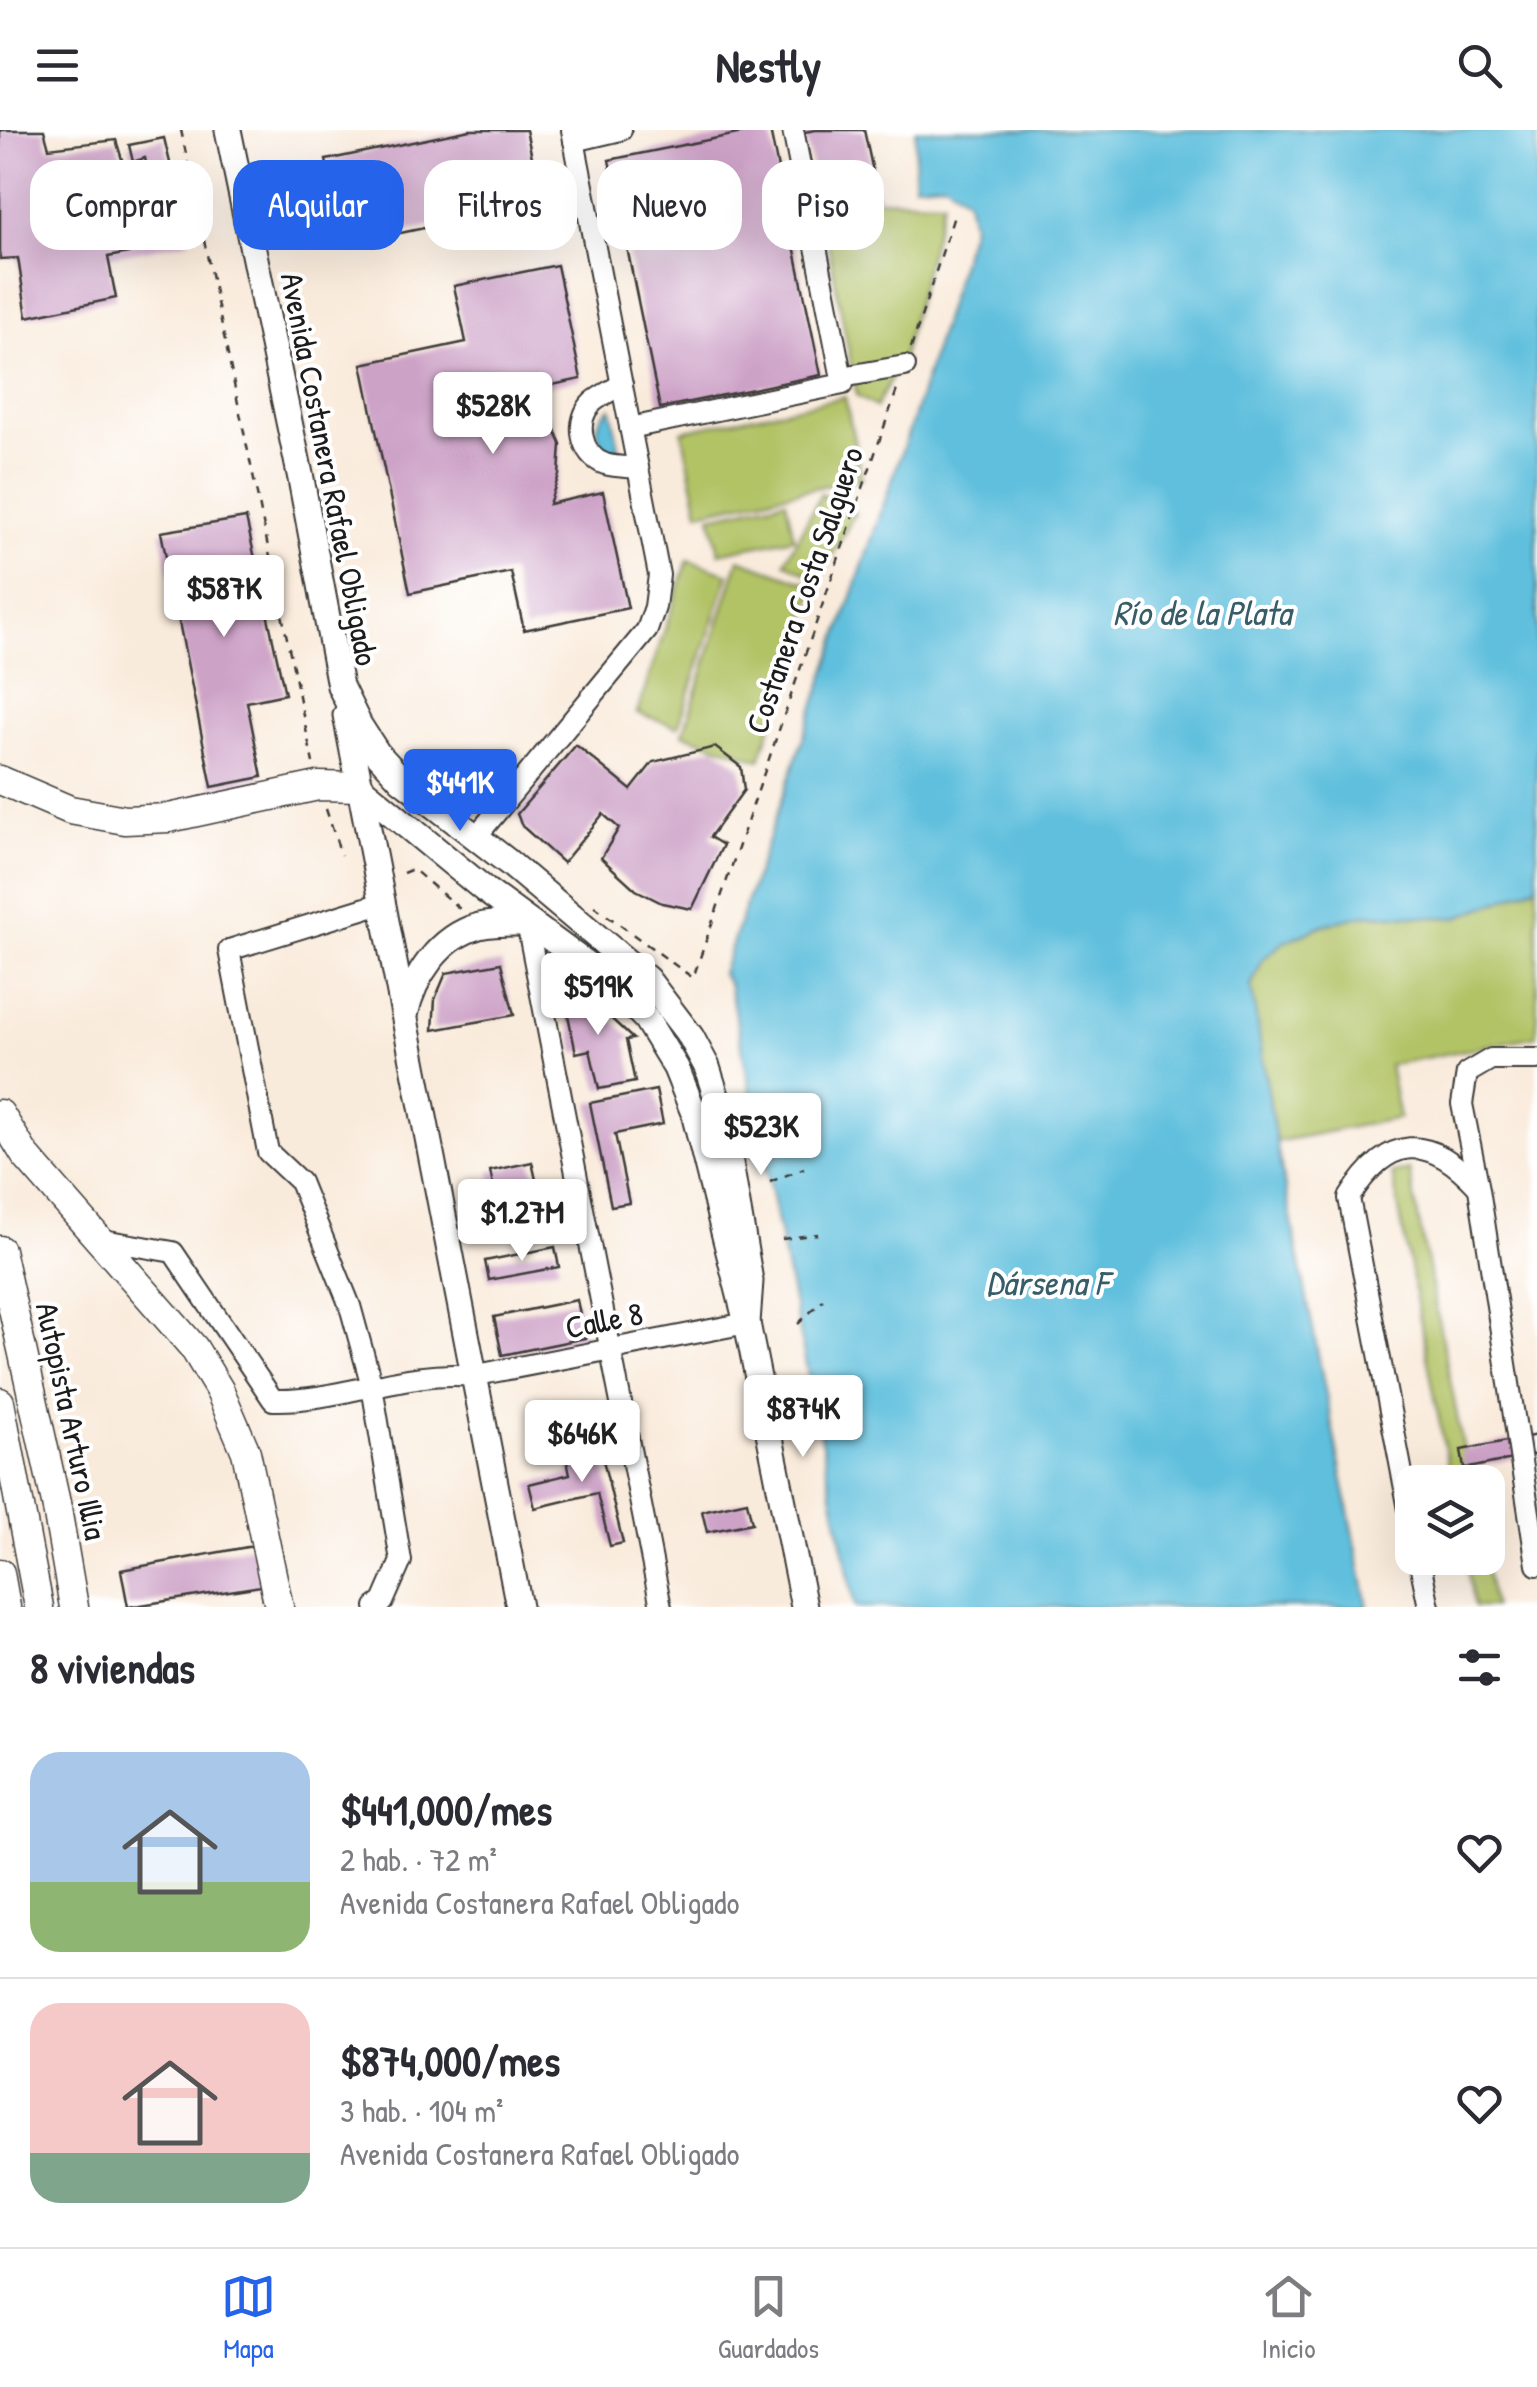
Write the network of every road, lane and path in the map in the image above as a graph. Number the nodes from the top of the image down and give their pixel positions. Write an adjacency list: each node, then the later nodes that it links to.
1 (181, 130): 14 (path)
2 (228, 130): 12 (main road, Avenida Costanera Rafael Obligado)
3 (621, 130): 5 (street)
4 (793, 130): 8 (street)
5 (573, 135): 9 (street)
6 (954, 216): 7 (path, Costanera Costa Salguero)
7 (906, 366): 8 (street); 19 (path, Costanera Costa Salguero)
8 (842, 377): 10 (street)
9 (622, 384): 10 (street); 11 (street)
10 (630, 428): 11 (street)
11 (638, 468): 16 (street)
12 (340, 686): 15 (main road); 16 (main road, Avenida Costanera Rafael Obligado)
13 (0, 780): 14 (highway)
14 (318, 786): 15 (highway); 17 (path)
15 (360, 788): 20 (main road); 22 (main road, Avenida Costanera Rafael Obligado)
16 (475, 838): 34 (main road, Avenida Costanera Rafael Obligado)
17 (341, 855)
18 (403, 873): 21 (path)
19 (581, 896)
20 (382, 903): 23 (main road); 38 (street)
21 (466, 914)
22 (527, 923): 23 (main road); 34 (main road, Avenida Costanera Rafael Obligado); 36 (street)
23 (404, 1021): 37 (main road)
24 (1535, 1060): 28 (street)
25 (0, 1114): 30 (highway)
26 (804, 1168): 27 (path)
27 (770, 1182)
28 (1479, 1189): 40 (street); 41 (street)
29 (818, 1234): 31 (path)
30 (97, 1238): 38 (street, Calle 8); 47 (highway)
31 (782, 1240)
32 (0, 1250): 46 (highway, Autopista Arturo Illia)
33 (823, 1300): 35 (path)
34 (747, 1324): 36 (street, Calle 8); 51 (main road, Avenida Costanera Rafael Obligado)
35 (798, 1324)
36 (610, 1350): 37 (street, Calle 8); 50 (street)
37 (472, 1376): 38 (street, Calle 8); 49 (main road)
38 (372, 1386): 48 (street)
39 (0, 1402): 45 (highway, Autopista Arturo Illia)
40 (1400, 1465)
41 (1537, 1564)
42 (0, 1573): 44 (highway)
43 (1422, 1575): 52 (street)
44 (6, 1607)
45 (39, 1607)
46 (74, 1607)
47 (278, 1607)
48 (376, 1607)
49 (519, 1607)
50 (661, 1607)
51 (804, 1607)
52 (1428, 1607)

